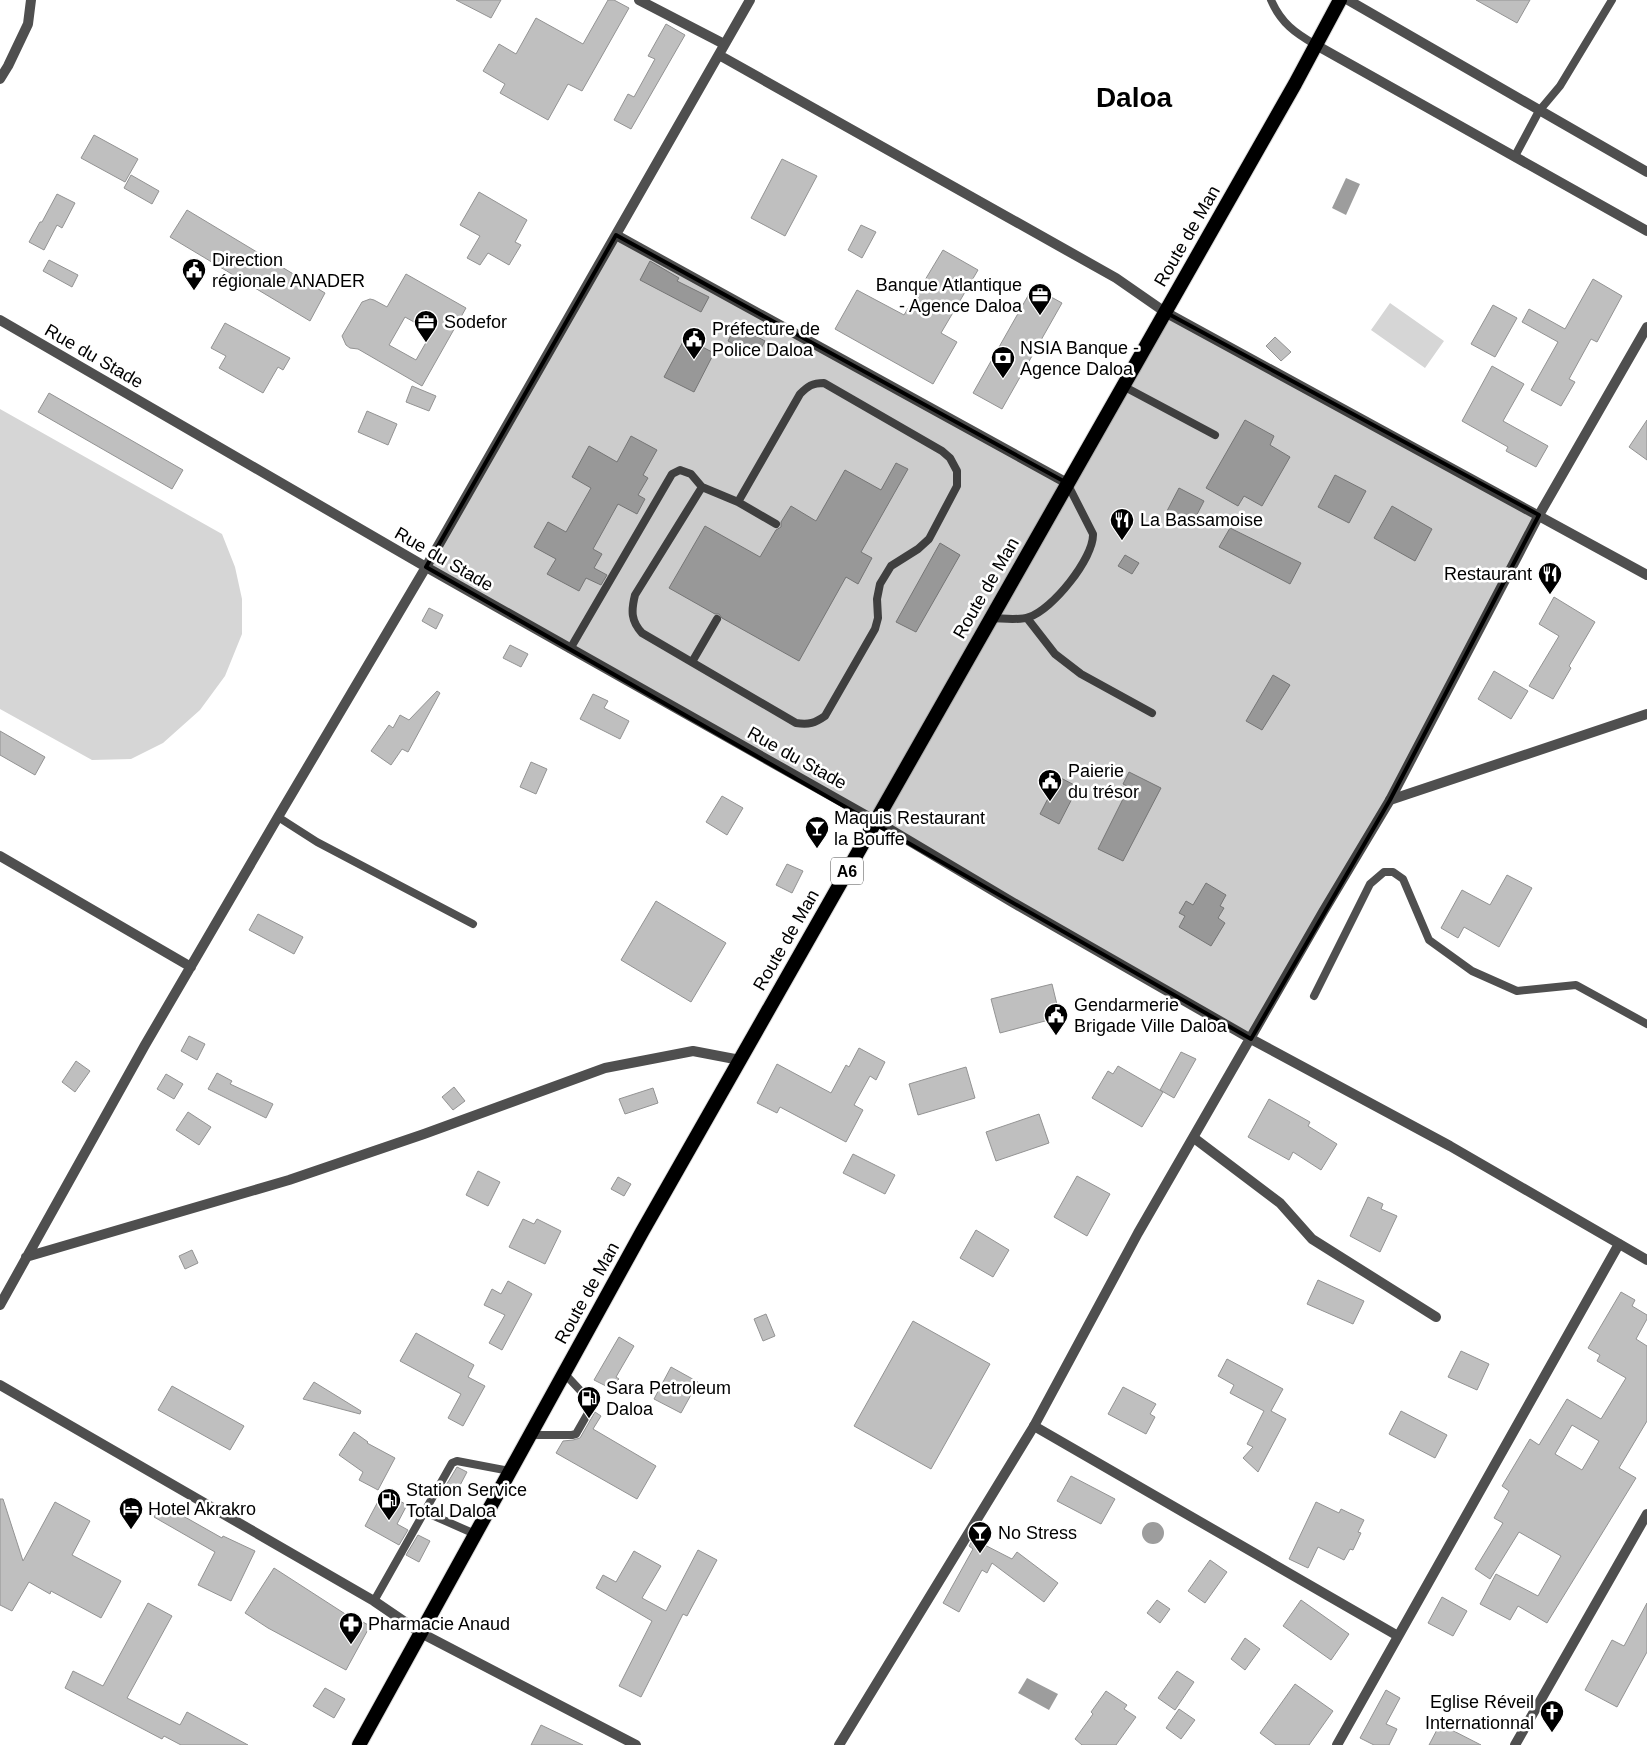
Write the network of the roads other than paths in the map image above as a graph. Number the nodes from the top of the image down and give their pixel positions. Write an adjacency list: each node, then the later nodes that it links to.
1 (31, 0): 11 (street)
2 (639, 0): 8 (street)
3 (750, 0): 8 (street)
4 (1271, 0): 9 (lane)
5 (1340, 0): 9 (highway, Route de Man / A6)
6 (1348, 0): 12 (street)
7 (1612, 0): 12 (lane)
8 (724, 44): 10 (street)
9 (1316, 45): 13 (street); 17 (highway, Route de Man / A6)
10 (718, 55): 16 (street); 17 (street)
11 (0, 79)
12 (1539, 112): 13 (lane); 14 (street)
13 (1515, 156): 15 (street)
14 (1647, 172)
15 (1647, 231)
16 (616, 235): 22 (street); 27 (street)
17 (1165, 312): 20 (highway, Route de Man / A6); 25 (street)
18 (0, 320): 27 (street, Rue du Stade)
19 (1647, 327): 25 (street)
20 (1123, 386): 21 (lane); 22 (highway, Route de Man / A6)
21 (1214, 435)
22 (1067, 483): 29 (highway, Route de Man / A6); 30 (lane)
23 (702, 486): 24 (lane); 32 (lane); 33 (lane)
24 (738, 502): 26 (lane); 33 (lane)
25 (1539, 515): 28 (street); 36 (street)
26 (776, 524)
27 (426, 567): 32 (street, Rue du Stade); 37 (street)
28 (1647, 575)
29 (990, 618): 30 (lane); 38 (highway, Route de Man / A6)
30 (1027, 618): 34 (lane)
31 (717, 619): 33 (lane)
32 (570, 649): 38 (street, Rue du Stade)
33 (692, 662)
34 (1152, 713)
35 (1647, 714): 36 (street)
36 (1390, 800): 44 (street)
37 (278, 817): 40 (lane); 41 (street)
38 (876, 821): 44 (street, Rue du Stade); 45 (highway, Route de Man / A6)
39 (0, 856): 41 (street)
40 (473, 924)
41 (191, 967): 48 (street)
42 (1314, 996): 43 (lane)
43 (1647, 1024)
44 (1251, 1039): 46 (street); 47 (street, Rue du Stade)
45 (740, 1060): 48 (street); 52 (highway, Route de Man / A6)
46 (1194, 1138): 51 (street); 54 (street)
47 (1619, 1244): 49 (street, Rue du Stade); 62 (street)
48 (26, 1257): 50 (street)
49 (1647, 1260)
50 (0, 1305)
51 (1436, 1317)
52 (564, 1373): 55 (highway, Route de Man / A6); 55 (lane)
53 (0, 1385): 60 (street)
54 (1034, 1426): 62 (street); 65 (street)
55 (530, 1435): 56 (highway, Route de Man / A6)
56 (510, 1471): 57 (lane); 59 (highway, Route de Man / A6)
57 (425, 1512): 59 (lane); 60 (lane)
58 (1647, 1514): 67 (street)
59 (475, 1534): 61 (highway, Route de Man / A6)
60 (374, 1601): 61 (street)
61 (421, 1633): 63 (highway, Route de Man / A6); 64 (street)
62 (1398, 1636): 66 (street)
63 (359, 1745)
64 (636, 1745)
65 (839, 1745)
66 (1337, 1745)
67 (1515, 1745)

